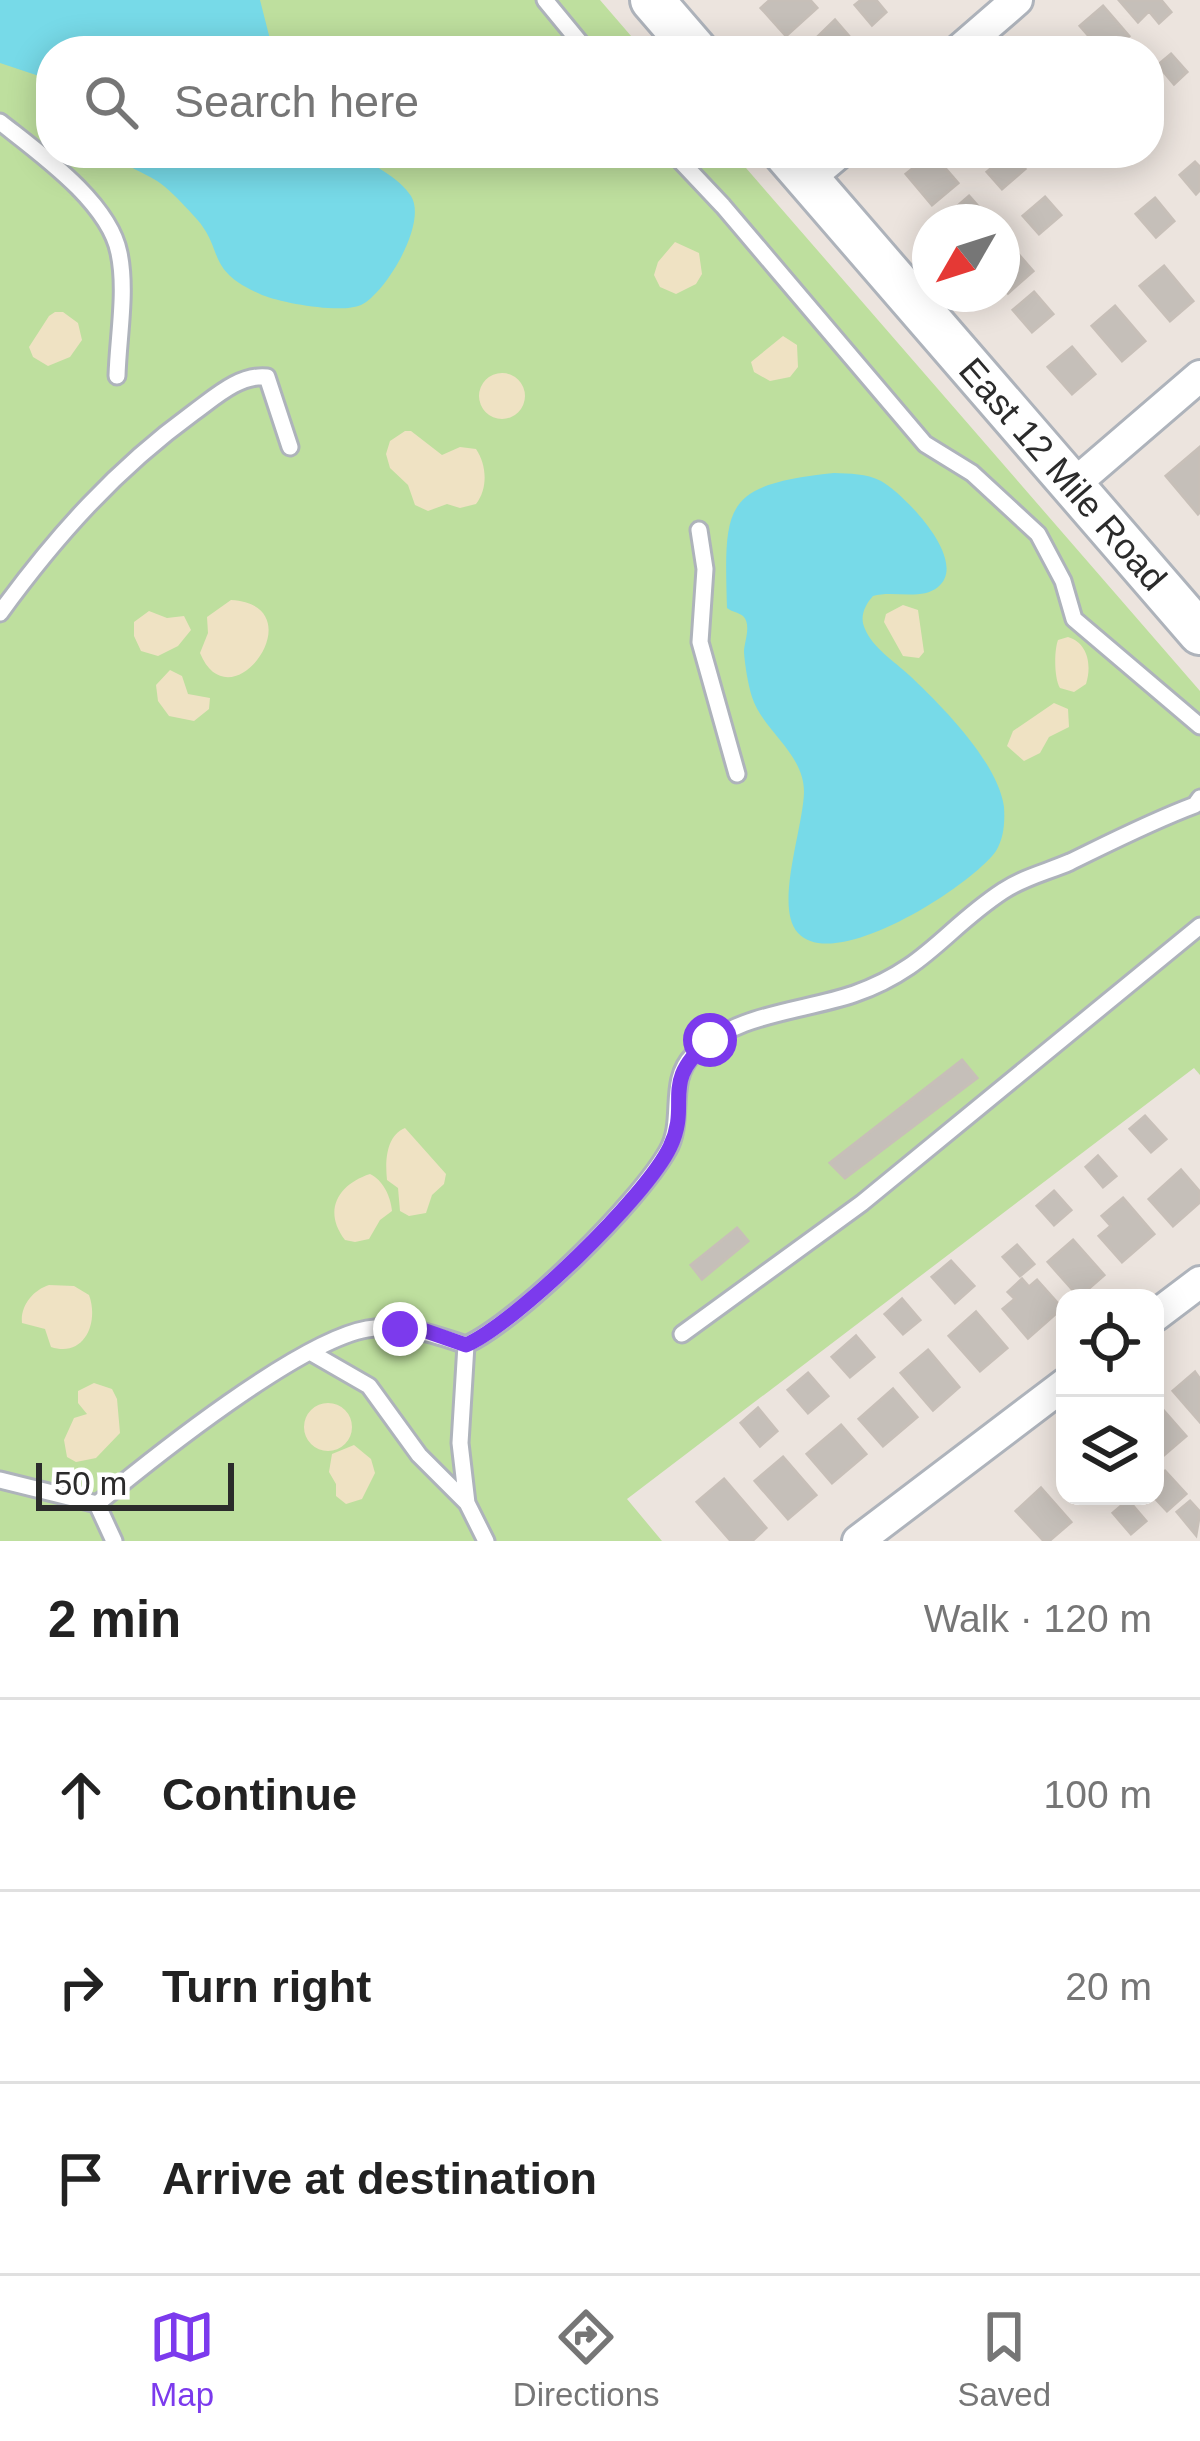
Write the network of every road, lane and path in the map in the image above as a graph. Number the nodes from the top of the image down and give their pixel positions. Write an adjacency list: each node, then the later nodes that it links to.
1 (545, 0): 4 (lane)
2 (652, 0): 5 (main road)
3 (1017, 0): 6 (street)
4 (575, 36)
5 (683, 36)
6 (975, 36)
7 (0, 122): 8 (lane)
8 (36, 152)
9 (56, 168): 12 (lane)
10 (687, 168): 19 (lane)
11 (815, 168): 15 (main road, East 12 Mile Road)
12 (117, 376)
13 (1200, 376): 15 (street)
14 (290, 447): 17 (lane)
15 (1072, 485): 18 (main road, East 12 Mile Road)
16 (699, 530): 20 (lane)
17 (0, 613)
18 (1200, 632)
19 (1200, 726)
20 (737, 773)
21 (1200, 797): 26 (lane)
22 (1200, 926): 25 (lane)
23 (1200, 1282): 24 (street)
24 (1164, 1309)
25 (682, 1334)
26 (466, 1345): 27 (lane); 30 (lane)
27 (310, 1352): 30 (lane); 31 (lane)
28 (1056, 1391): 34 (street)
29 (0, 1480): 31 (lane)
30 (467, 1503): 33 (lane)
31 (97, 1504): 32 (lane)
32 (114, 1541)
33 (486, 1541)
34 (858, 1541)

